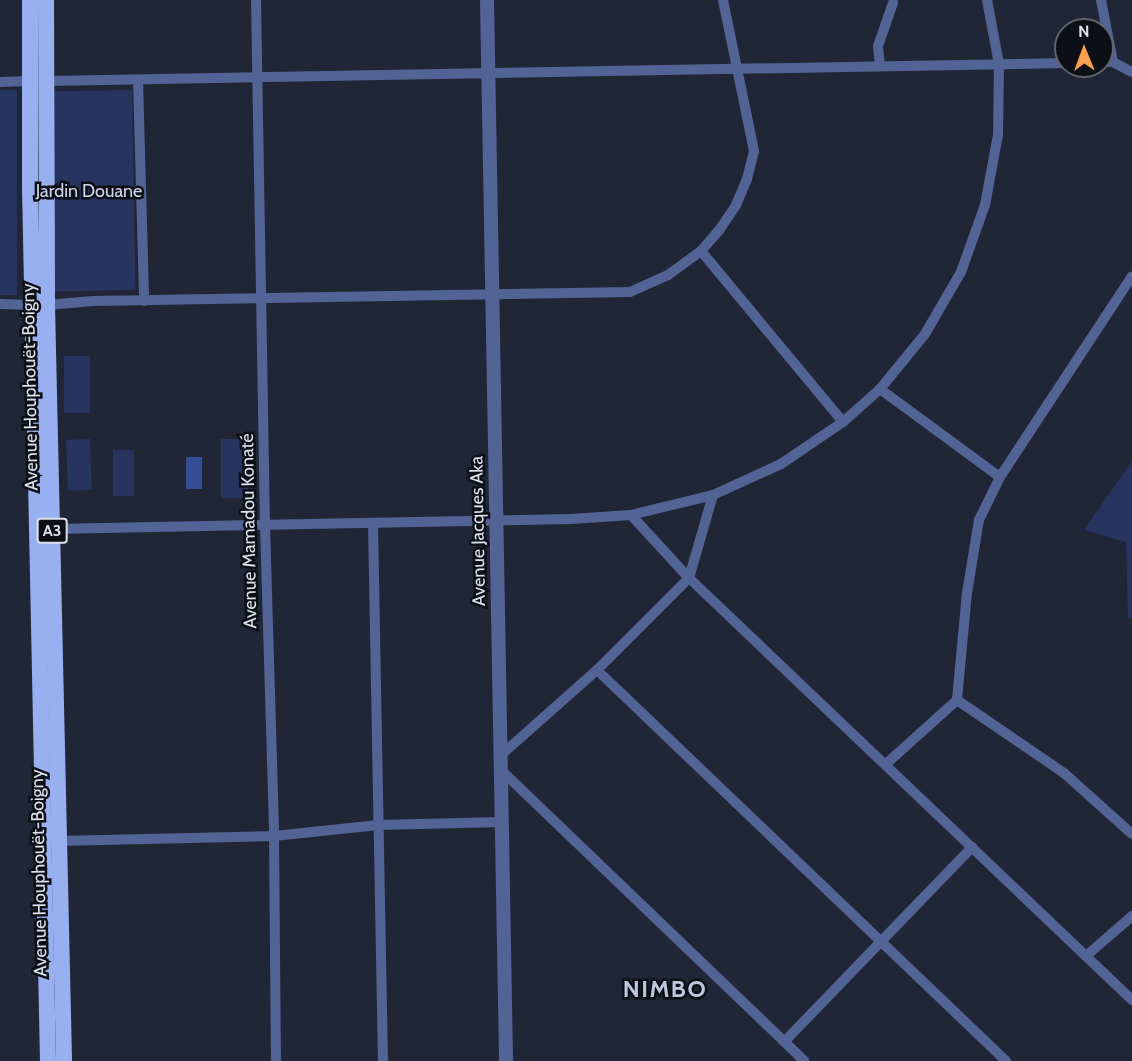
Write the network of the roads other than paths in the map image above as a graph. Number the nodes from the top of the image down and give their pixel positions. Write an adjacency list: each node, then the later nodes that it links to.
1 (30, 0): 19 (highway, Avenue Houphouët-Boigny / A3)
2 (46, 0): 19 (highway, Avenue Houphouët-Boigny / A3)
3 (256, 0): 17 (street, Avenue Mamadou Konaté)
4 (487, 0): 16 (street, Avenue Jacques Aka)
5 (723, 0): 14 (street)
6 (987, 0): 11 (street)
7 (1101, 0): 9 (street)
8 (893, 3): 13 (street)
9 (1103, 18)
10 (1054, 63): 11 (street)
11 (999, 64): 13 (street); 28 (street)
12 (1114, 65): 15 (street)
13 (880, 66): 14 (street)
14 (737, 69): 16 (street); 21 (street)
15 (1132, 72)
16 (488, 73): 17 (street); 23 (street, Avenue Jacques Aka)
17 (257, 77): 18 (street); 24 (street, Avenue Mamadou Konaté)
18 (138, 80): 19 (street); 25 (street)
19 (39, 81): 20 (street); 27 (highway, Avenue Houphouët-Boigny / A3)
20 (0, 82)
21 (701, 251): 23 (street); 29 (street)
22 (1132, 276): 30 (street)
23 (492, 294): 24 (street); 33 (street, Avenue Jacques Aka)
24 (261, 298): 25 (street); 35 (street, Avenue Mamadou Konaté)
25 (144, 301): 27 (street)
26 (0, 304): 27 (street)
27 (40, 305): 36 (highway, Avenue Houphouët-Boigny / A3); 53 (highway, Avenue Houphouët-Boigny / A3)
28 (880, 389): 29 (street); 30 (street)
29 (843, 422): 31 (street)
30 (1000, 477): 39 (street)
31 (713, 495): 32 (street); 37 (street)
32 (631, 515): 33 (street); 37 (street)
33 (496, 521): 34 (street); 40 (street, Avenue Jacques Aka)
34 (373, 523): 35 (street); 43 (street)
35 (265, 525): 36 (street); 45 (street, Avenue Mamadou Konaté)
36 (52, 529): 46 (highway, Avenue Houphouët-Boigny / A3)
37 (689, 578): 38 (street); 41 (street)
38 (597, 670): 40 (street); 49 (street)
39 (957, 700): 41 (street); 44 (street)
40 (500, 763): 42 (street, Avenue Jacques Aka); 52 (street)
41 (886, 764): 47 (street)
42 (501, 822): 43 (street); 57 (street, Avenue Jacques Aka)
43 (378, 825): 45 (street); 56 (street)
44 (1132, 834)
45 (274, 836): 46 (street); 55 (street, Avenue Mamadou Konaté)
46 (58, 841): 54 (highway, Avenue Houphouët-Boigny / A3)
47 (972, 847): 49 (street); 50 (street)
48 (1132, 916): 50 (street)
49 (881, 941): 52 (street); 59 (street)
50 (1086, 956): 51 (street)
51 (1132, 1000)
52 (784, 1042): 58 (street)
53 (48, 1061)
54 (64, 1061)
55 (276, 1061)
56 (382, 1061)
57 (506, 1061)
58 (804, 1061)
59 (1006, 1061)

